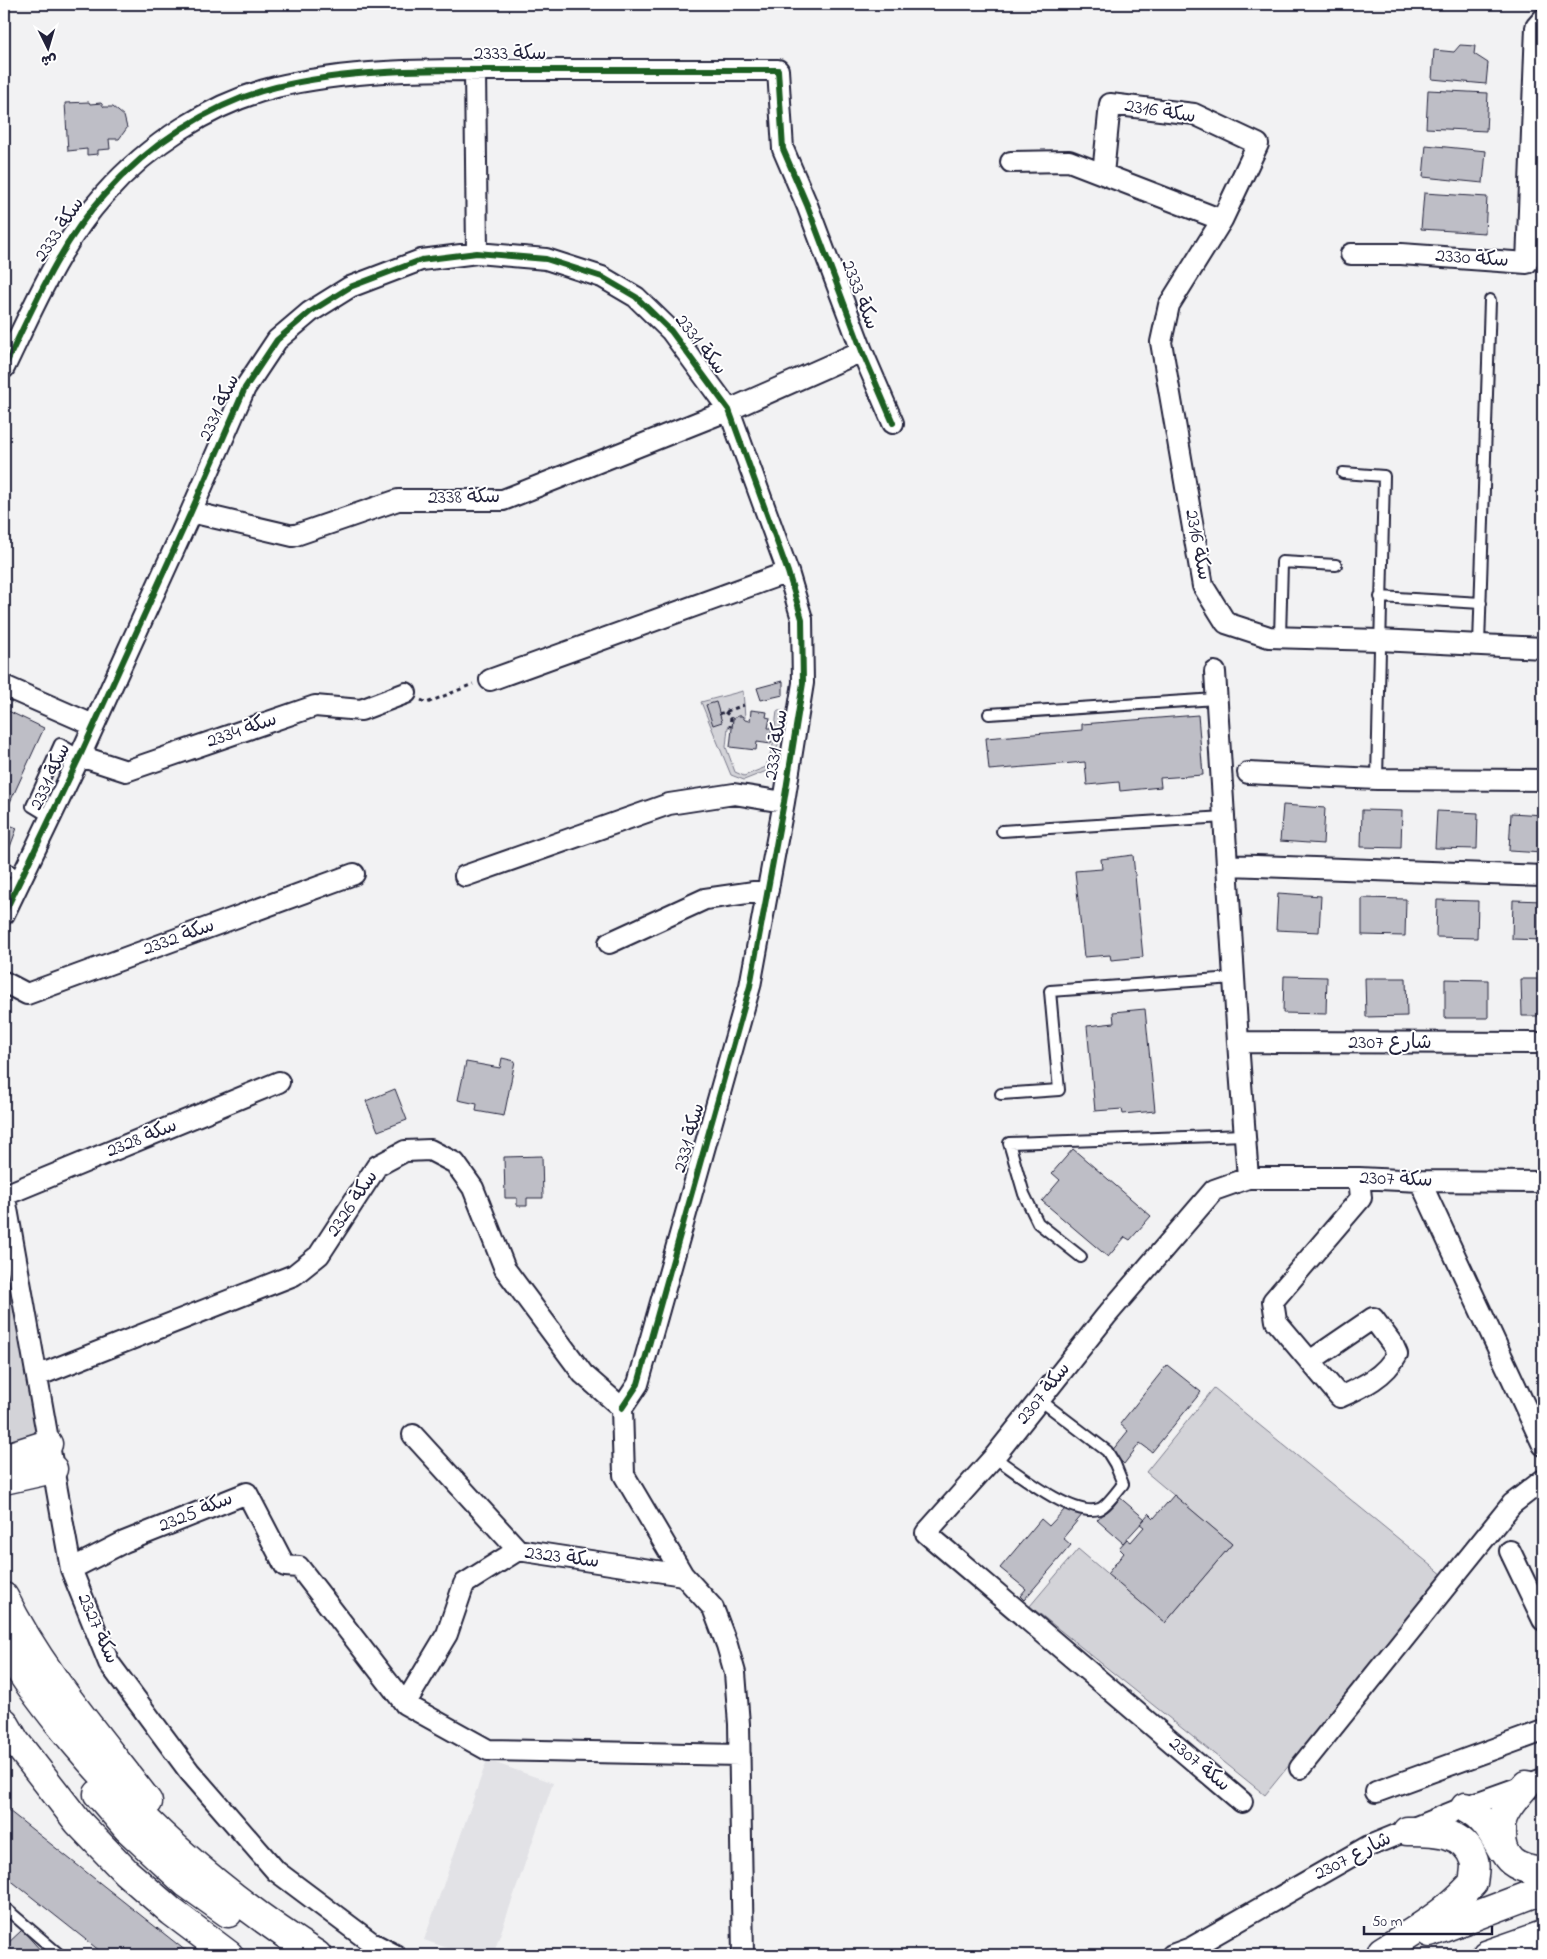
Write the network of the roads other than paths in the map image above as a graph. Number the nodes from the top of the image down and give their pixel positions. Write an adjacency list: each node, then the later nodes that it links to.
1 (1543, 19): 7 (street, سكة 2330)
2 (474, 70): 6 (street); 9 (street, سكة 2333); 10 (street, سكة 2333)
3 (1011, 162): 4 (street)
4 (1103, 174): 5 (street); 5 (street, 2316 سكة)
5 (1222, 220): 19 (street, 2316 سكة)
6 (477, 253): 11 (street, سكة 2331); 14 (street, سكة 2331)
7 (1351, 254)
8 (1490, 300): 18 (lane)
9 (862, 351): 11 (street, سكة 2333); 12 (street, سكة 2333)
10 (4, 368)
11 (729, 410): 14 (street, سكة 2338); 16 (street, سكة 2331)
12 (893, 423)
13 (1343, 473): 17 (lane)
14 (191, 512): 29 (street, سكة 2331)
15 (1336, 565): 19 (lane)
16 (788, 572): 24 (street); 34 (street, سكة 2331)
17 (1380, 597): 18 (lane); 20 (lane)
18 (1481, 603): 21 (lane)
19 (1280, 638): 20 (street, 2316 سكة)
20 (1379, 640): 21 (street, 2316 سكة); 32 (lane)
21 (1479, 645): 22 (street, 2316 سكة)
22 (1543, 648)
23 (1215, 672): 27 (street)
24 (490, 680)
25 (4, 686): 29 (street)
26 (406, 693): 30 (street, سكة 2334)
27 (1216, 698): 28 (lane); 35 (street)
28 (989, 714)
29 (93, 725): 30 (street, سكة 2331)
30 (80, 756): 42 (street, سكة 2331)
31 (1248, 773): 32 (street)
32 (1378, 779): 33 (street)
33 (1543, 780)
34 (784, 802): 40 (street); 43 (street, سكة 2331)
35 (1224, 817): 36 (lane); 37 (street)
36 (1002, 831)
37 (1228, 865): 41 (street); 46 (street)
38 (4, 866): 42 (lane)
39 (354, 874): 47 (street, سكة 2332)
40 (465, 876)
41 (1543, 876)
42 (21, 879): 44 (street, سكة 2331)
43 (768, 890): 45 (street); 62 (street, سكة 2331)
44 (4, 914)
45 (609, 943)
46 (1234, 978): 48 (street); 51 (lane)
47 (4, 982)
48 (1238, 1042): 49 (street, 2307 شارع); 52 (street)
49 (1543, 1043)
50 (279, 1082): 57 (street, سكة 2328)
51 (1001, 1094)
52 (1245, 1135): 53 (street); 58 (lane)
53 (1248, 1178): 54 (street, سكة 2307); 61 (street, سكة 2307)
54 (1359, 1178): 55 (street, سكة 2307); 59 (street)
55 (1420, 1181): 56 (street, سكة 2307); 63 (street)
56 (1543, 1182)
57 (4, 1194): 60 (street, سكة 2327)
58 (1081, 1257)
59 (1310, 1361)
60 (37, 1376): 62 (street, سكة 2326); 66 (street, سكة 2327)
61 (1040, 1400): 67 (street, سكة 2307); 67 (lane)
62 (622, 1408): 74 (street)
63 (1536, 1410): 65 (street)
64 (413, 1435): 71 (street)
65 (1543, 1445)
66 (51, 1456): 68 (main road); 69 (main road); 73 (street, سكة 2327)
67 (994, 1456): 86 (street, سكة 2307)
68 (4, 1458)
69 (4, 1480)
70 (1543, 1480): 83 (street)
71 (518, 1550): 74 (street, سكة 2323); 79 (street, سكة 2323)
72 (1510, 1551): 76 (street)
73 (71, 1569): 79 (street, سكة 2325); 100 (street, سكة 2327)
74 (683, 1575): 82 (street)
75 (4, 1598): 90 (main road)
76 (1543, 1620)
77 (4, 1645): 90 (main road)
78 (4, 1663): 98 (main road)
79 (404, 1704): 82 (street)
80 (4, 1722): 97 (main road)
81 (1543, 1731): 85 (street)
82 (740, 1754): 101 (street)
83 (1300, 1768)
84 (1535, 1782): 87 (street, 2307 شارع); 89 (main road)
85 (1376, 1792)
86 (1242, 1802)
87 (1465, 1807): 88 (street, 2307 شارع); 89 (main road)
88 (1407, 1830): 95 (main road); 102 (street, 2307 شارع)
89 (1502, 1850): 91 (main road)
90 (196, 1865): 99 (main road)
91 (1543, 1872)
92 (1543, 1890): 95 (main road)
93 (4, 1907): 96 (lane)
94 (1543, 1935): 103 (main road)
95 (1378, 1953)
96 (60, 1955)
97 (229, 1955)
98 (288, 1955)
99 (317, 1955)
100 (395, 1955)
101 (743, 1955)
102 (1172, 1955)
103 (1486, 1955)

